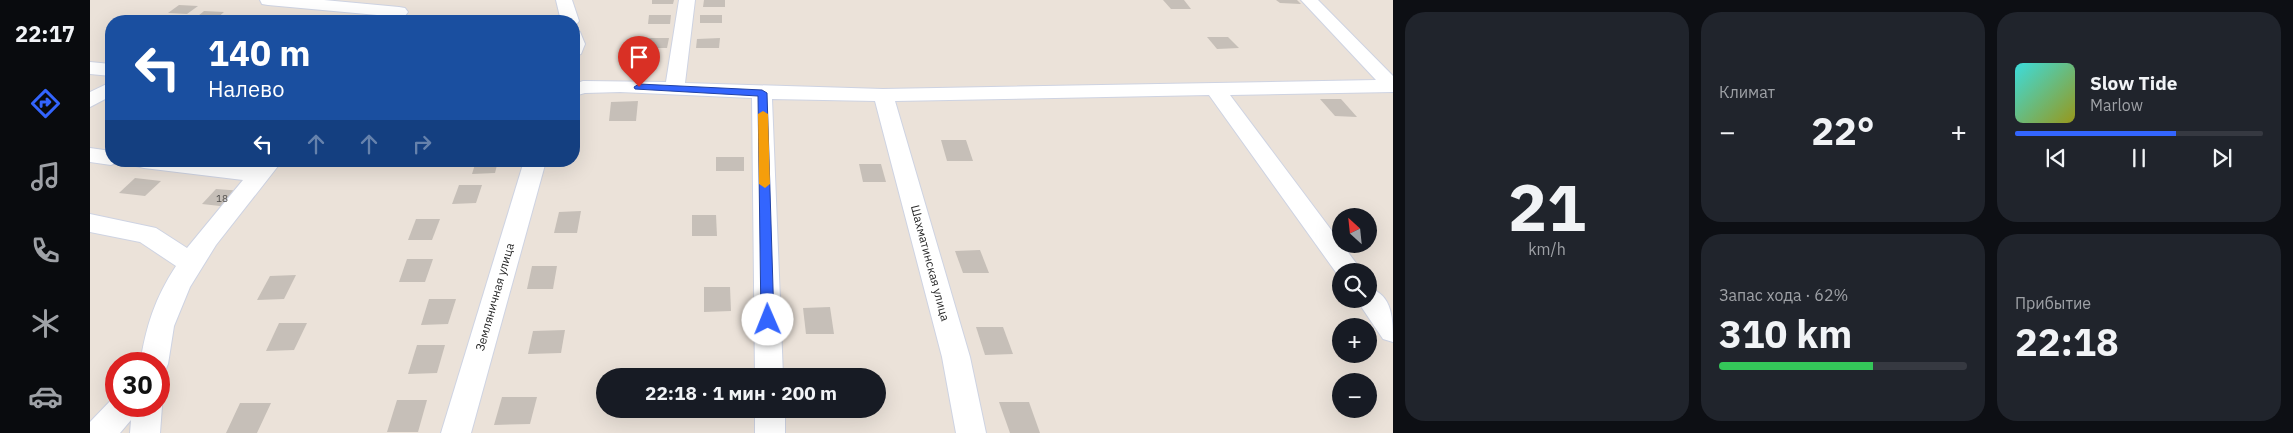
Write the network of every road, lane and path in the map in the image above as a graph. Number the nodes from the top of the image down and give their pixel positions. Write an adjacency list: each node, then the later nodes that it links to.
1 (268, 0): 5 (street)
2 (564, 0): 6 (street)
3 (687, 0): 11 (street)
4 (1309, 0): 9 (street)
5 (400, 11)
6 (568, 15)
7 (90, 68): 8 (street)
8 (105, 69)
9 (1393, 86): 12 (street)
10 (580, 88): 11 (street)
11 (675, 88): 14 (street)
12 (1215, 89): 15 (street); 23 (street)
13 (105, 91): 16 (street)
14 (762, 93): 15 (street); 28 (street)
15 (883, 95): 36 (street, Шахматинская улица)
16 (90, 100)
17 (90, 155): 18 (street)
18 (105, 157)
19 (249, 167): 21 (street)
20 (533, 167): 34 (street, Земляничная улица)
21 (266, 168): 24 (street)
22 (90, 223): 24 (street)
23 (1343, 263)
24 (192, 264): 27 (street)
25 (1376, 308): 26 (street)
26 (1393, 331)
27 (156, 352)
28 (769, 368)
29 (114, 417): 32 (street)
30 (146, 417): 33 (street)
31 (770, 418): 35 (street)
32 (100, 433)
33 (145, 433)
34 (456, 433)
35 (770, 433)
36 (971, 433)

